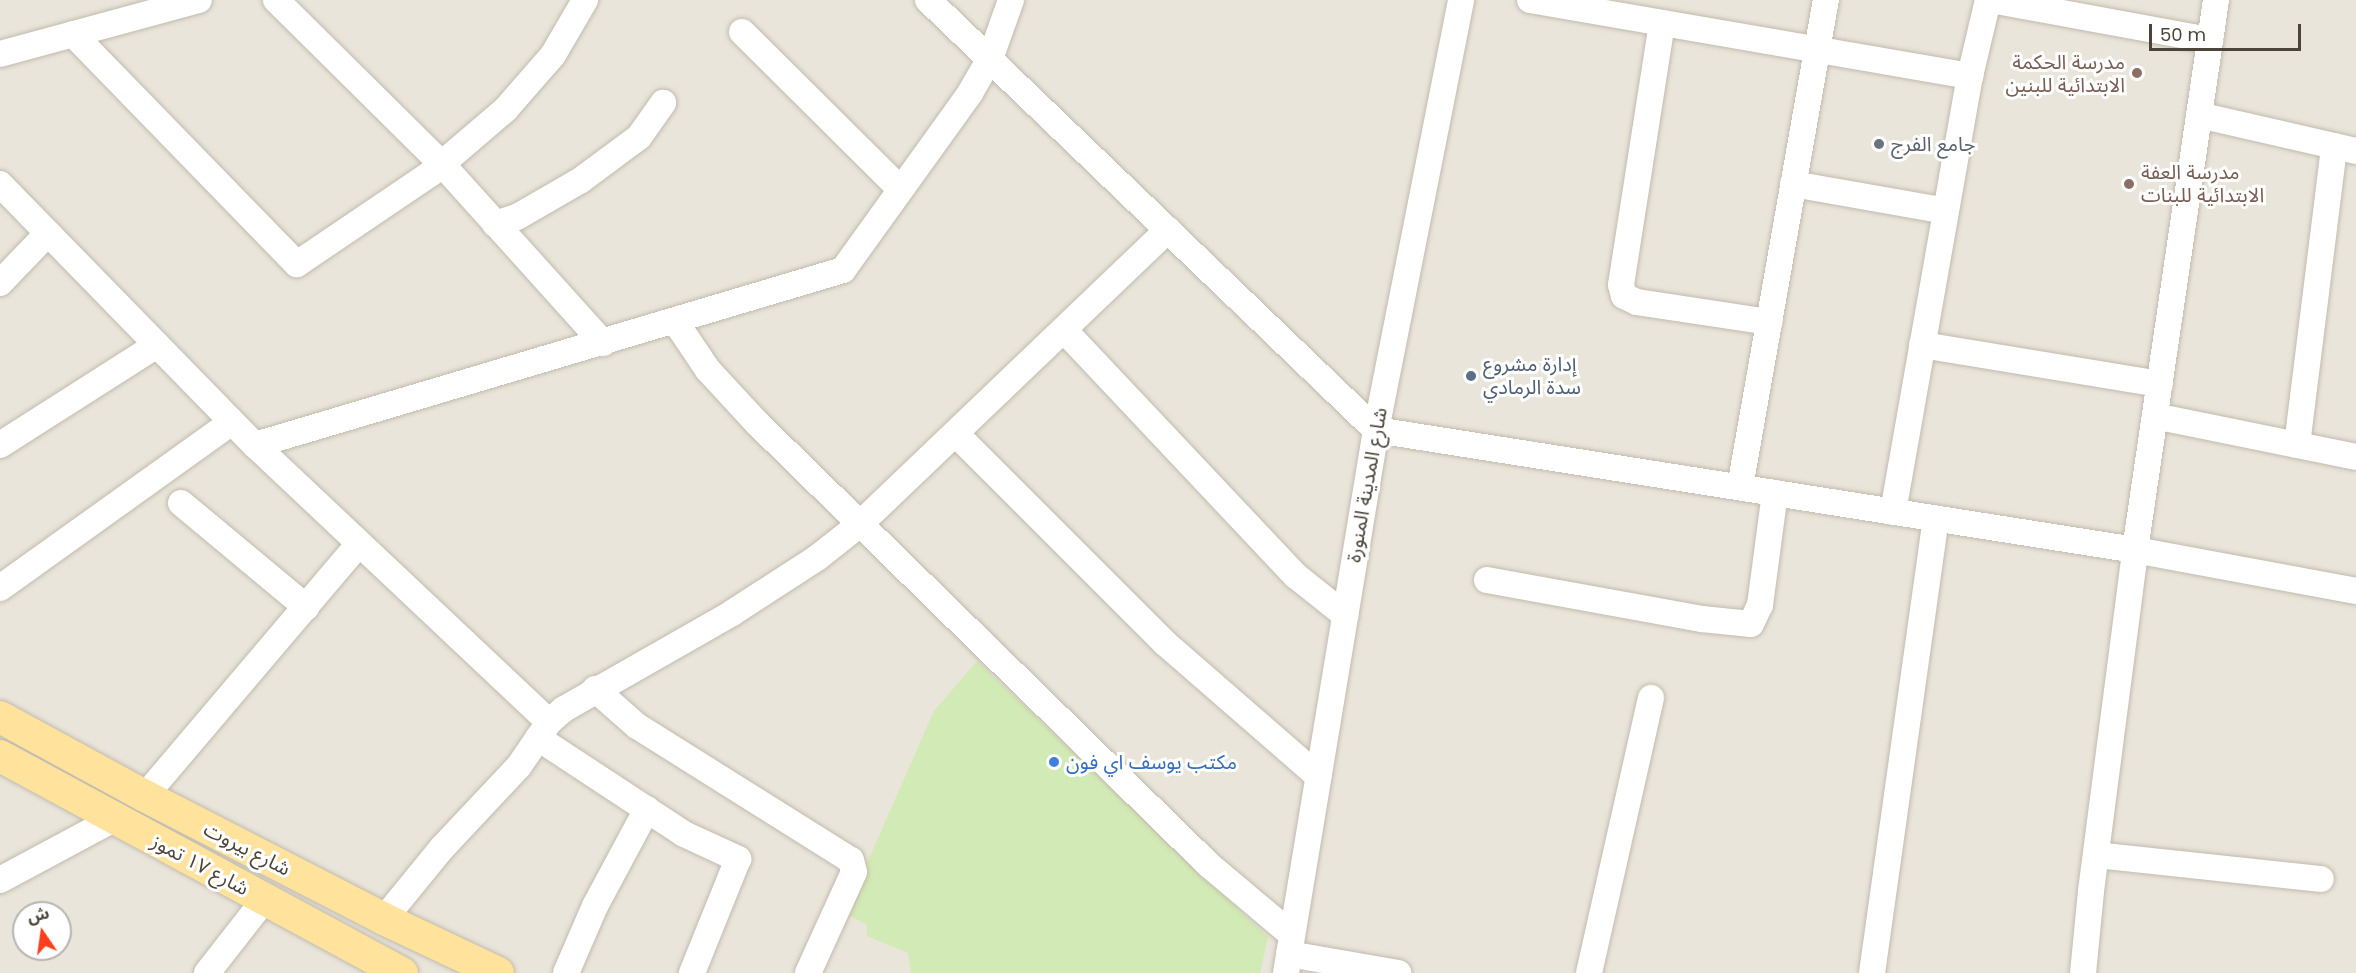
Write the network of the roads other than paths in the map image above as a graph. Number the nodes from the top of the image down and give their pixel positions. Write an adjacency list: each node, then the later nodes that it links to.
1 (199, 0): 14 (street)
2 (276, 0): 23 (street)
3 (585, 0): 23 (street)
4 (928, 0): 18 (street)
5 (1011, 0): 18 (street)
6 (1461, 0): 41 (street, شارع المدينة المنورة)
7 (1530, 0): 11 (street)
8 (1826, 0): 16 (street)
9 (1989, 0): 15 (street); 19 (street)
10 (2216, 0): 15 (street)
11 (1604, 6): 12 (street)
12 (1662, 23): 16 (street); 33 (street)
13 (742, 32): 26 (street)
14 (73, 34): 17 (street); 23 (street)
15 (2210, 40): 21 (street)
16 (1817, 49): 19 (street); 25 (street)
17 (0, 54)
18 (990, 59): 26 (street); 29 (street)
19 (1970, 76): 27 (street)
20 (663, 103): 28 (street)
21 (2199, 115): 22 (street); 38 (street)
22 (2350, 143): 45 (street)
23 (442, 164): 28 (street)
24 (0, 184): 30 (street)
25 (1793, 184): 27 (street); 33 (street)
26 (900, 189): 32 (street)
27 (1946, 211): 37 (street)
28 (495, 224): 35 (street)
29 (1168, 230): 34 (street); 41 (street)
30 (48, 233): 31 (street); 36 (street)
31 (0, 283)
32 (675, 321): 35 (street); 52 (street)
33 (1769, 322): 47 (street)
34 (1064, 330): 42 (street); 59 (street)
35 (603, 343): 44 (street)
36 (157, 345): 40 (street); 43 (street)
37 (1922, 345): 38 (street); 50 (street)
38 (2160, 384): 39 (street)
39 (2155, 416): 45 (street); 54 (street)
40 (232, 422): 44 (street); 56 (street)
41 (1376, 430): 47 (street); 59 (street, شارع المدينة المنورة)
42 (956, 434): 52 (street); 65 (street)
43 (0, 445)
44 (255, 445): 53 (street)
45 (2297, 445): 46 (street)
46 (2356, 457)
47 (1740, 488): 48 (street)
48 (1775, 493): 50 (street); 55 (street)
49 (181, 503): 58 (street)
50 (1893, 512): 51 (street)
51 (1936, 518): 54 (street); 83 (street)
52 (860, 524): 60 (street); 74 (street)
53 (359, 544): 58 (street); 63 (street)
54 (2135, 550): 57 (street); 69 (street)
55 (1487, 580)
56 (0, 588)
57 (2356, 591)
58 (306, 607): 66 (street)
59 (1345, 615): 65 (street, شارع المدينة المنورة)
60 (595, 689): 63 (street); 80 (street)
61 (1651, 698): 82 (street)
62 (0, 717): 66 (main road, شارع بيروت)
63 (544, 730): 67 (street); 73 (street)
64 (0, 756): 68 (main road, شارع ١٧ تموز)
65 (1318, 776): 74 (street, شارع المدينة المنورة)
66 (145, 796): 73 (main road, شارع بيروت)
67 (647, 809): 78 (street); 79 (street)
68 (114, 819): 71 (street); 72 (main road, شارع ١٧ تموز)
69 (2096, 855): 70 (street); 84 (street)
70 (2321, 879)
71 (0, 880)
72 (264, 900): 75 (street); 76 (main road, شارع ١٧ تموز)
73 (384, 919): 77 (main road, شارع بيروت)
74 (1289, 954): 81 (street)
75 (207, 973)
76 (402, 973)
77 (498, 973)
78 (566, 973)
79 (692, 973)
80 (808, 973)
81 (1398, 973)
82 (1589, 973)
83 (1872, 973)
84 (2083, 973)

